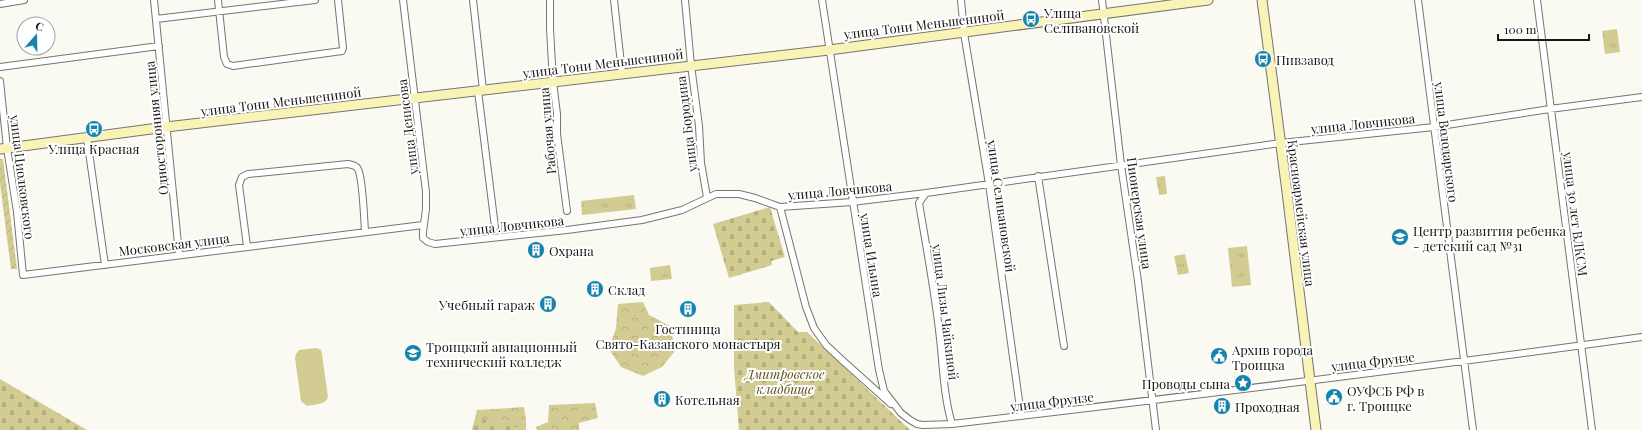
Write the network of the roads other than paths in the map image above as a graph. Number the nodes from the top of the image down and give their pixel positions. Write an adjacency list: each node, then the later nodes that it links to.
1 (24, 0): 18 (street)
2 (154, 0): 21 (street, Односторонняя улица)
3 (218, 0): 19 (street)
4 (315, 0): 19 (street)
5 (338, 0): 19 (street)
6 (403, 0): 32 (street, улица Денисова)
7 (473, 0): 30 (street)
8 (550, 0): 29 (street, Рабочая улица)
9 (614, 0): 27 (street)
10 (685, 0): 25 (street, улица Бородина)
11 (822, 0): 24 (street, улица Ильина)
12 (961, 0): 22 (street, улица Селивановской)
13 (1102, 0): 20 (street, Пионерская улица)
14 (1208, 0): 20 (street, улица Тони Меньшениной)
15 (1262, 0): 37 (street, Красноармейская улица)
16 (1418, 0): 35 (street, улица Володарского)
17 (1537, 0): 33 (street, улица 30 лет ВЛКСМ)
18 (0, 4)
19 (219, 12): 21 (street)
20 (1104, 14): 22 (street, улица Тони Меньшениной); 39 (street, Пионерская улица)
21 (156, 19): 23 (street, Односторонняя улица)
22 (964, 33): 24 (street, улица Тони Меньшениной); 41 (street, улица Селивановской)
23 (159, 46): 26 (street); 34 (street, Односторонняя улица)
24 (829, 50): 25 (street, улица Тони Меньшениной); 45 (street, улица Ильина)
25 (691, 65): 27 (street, улица Тони Меньшениной); 44 (street, улица Бородина)
26 (0, 67)
27 (622, 73): 29 (street, улица Тони Меньшениной)
28 (0, 81): 38 (street, улица Циолковского)
29 (553, 82): 30 (street, улица Тони Меньшениной); 48 (street, Рабочая улица)
30 (481, 90): 32 (street, улица Тони Меньшениной); 50 (street)
31 (1642, 97): 33 (street, улица Ловчикова)
32 (415, 98): 34 (street, улица Тони Меньшениной); 49 (street, улица Денисова)
33 (1550, 109): 35 (street, улица Ловчикова); 58 (street, улица 30 лет ВЛКСМ)
34 (166, 127): 36 (street, улица Тони Меньшениной); 54 (street, Односторонняя улица)
35 (1434, 127): 37 (street, улица Ловчикова); 60 (street, улица Володарского)
36 (87, 138): 38 (street, улица Тони Меньшениной); 55 (street, Московская улица)
37 (1281, 143): 39 (street, улица Ловчикова); 61 (street, Красноармейская улица)
38 (3, 149): 56 (street, улица Циолковского)
39 (1121, 165): 40 (street, улица Ловчикова); 62 (street, Пионерская улица)
40 (1038, 176): 41 (street, улица Ловчикова); 59 (street)
41 (989, 184): 42 (street, улица Ловчикова); 64 (street, улица Селивановской)
42 (926, 193): 43 (street, улица Ловчикова); 46 (street)
43 (912, 194): 45 (street, улица Ловчикова); 46 (street)
44 (707, 197): 47 (street, улица Ловчикова); 52 (street, улица Ловчикова)
45 (852, 202): 47 (street, улица Ловчикова); 63 (street, улица Ильина)
46 (919, 202): 66 (street, улица Лизы Чайкиной)
47 (780, 207): 63 (street, улица Ильина)
48 (567, 211)
49 (423, 225): 51 (street, Московская улица); 52 (street, улица Денисова)
50 (495, 227)
51 (366, 232): 53 (street, Московская улица); 53 (street, Московская улица)
52 (435, 244)
53 (247, 246): 54 (street, Московская улица)
54 (180, 254): 55 (street, Московская улица)
55 (105, 264): 56 (street, Московская улица)
56 (23, 275)
57 (1642, 337): 58 (street, улица Фрунзе)
58 (1581, 345): 60 (street, улица Фрунзе); 70 (street, улица 30 лет ВЛКСМ)
59 (1064, 346)
60 (1464, 362): 61 (street, улица Фрунзе); 69 (street, улица Володарского)
61 (1310, 380): 62 (street, улица Фрунзе); 68 (street, Красноармейская улица)
62 (1153, 400): 64 (street, улица Фрунзе); 67 (street, Пионерская улица)
63 (901, 413): 65 (street, улица Ильина)
64 (1021, 415): 66 (street, улица Фрунзе)
65 (916, 424): 66 (street, улица Фрунзе)
66 (952, 424)
67 (1156, 430)
68 (1316, 430)
69 (1472, 430)
70 (1592, 430)

